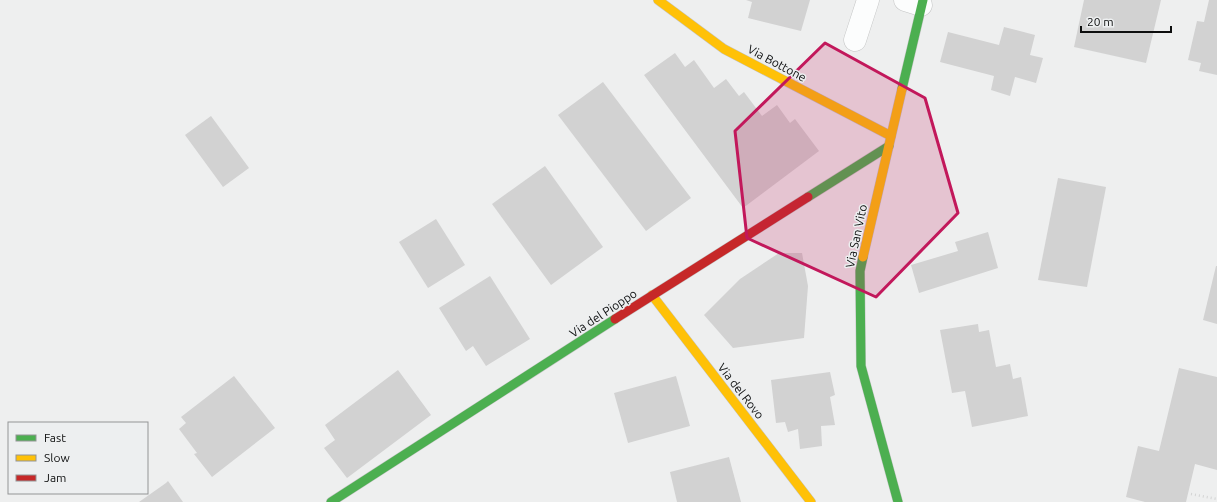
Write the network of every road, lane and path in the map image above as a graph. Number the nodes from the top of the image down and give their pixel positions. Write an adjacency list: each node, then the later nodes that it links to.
1 (658, 0): 5 (street, Via Bottone)
2 (868, 0): 4 (street)
3 (916, 2): 5 (street, Via San Vito)
4 (855, 40)
5 (891, 136): 6 (street, Via San Vito)
6 (889, 146): 7 (street, Via del Pioppo); 12 (street, Via San Vito)
7 (652, 295): 10 (street, Via del Pioppo); 11 (street, Via del Rovo)
8 (1191, 494): 9 (path)
9 (1217, 500)
10 (331, 502)
11 (811, 502)
12 (898, 502)

